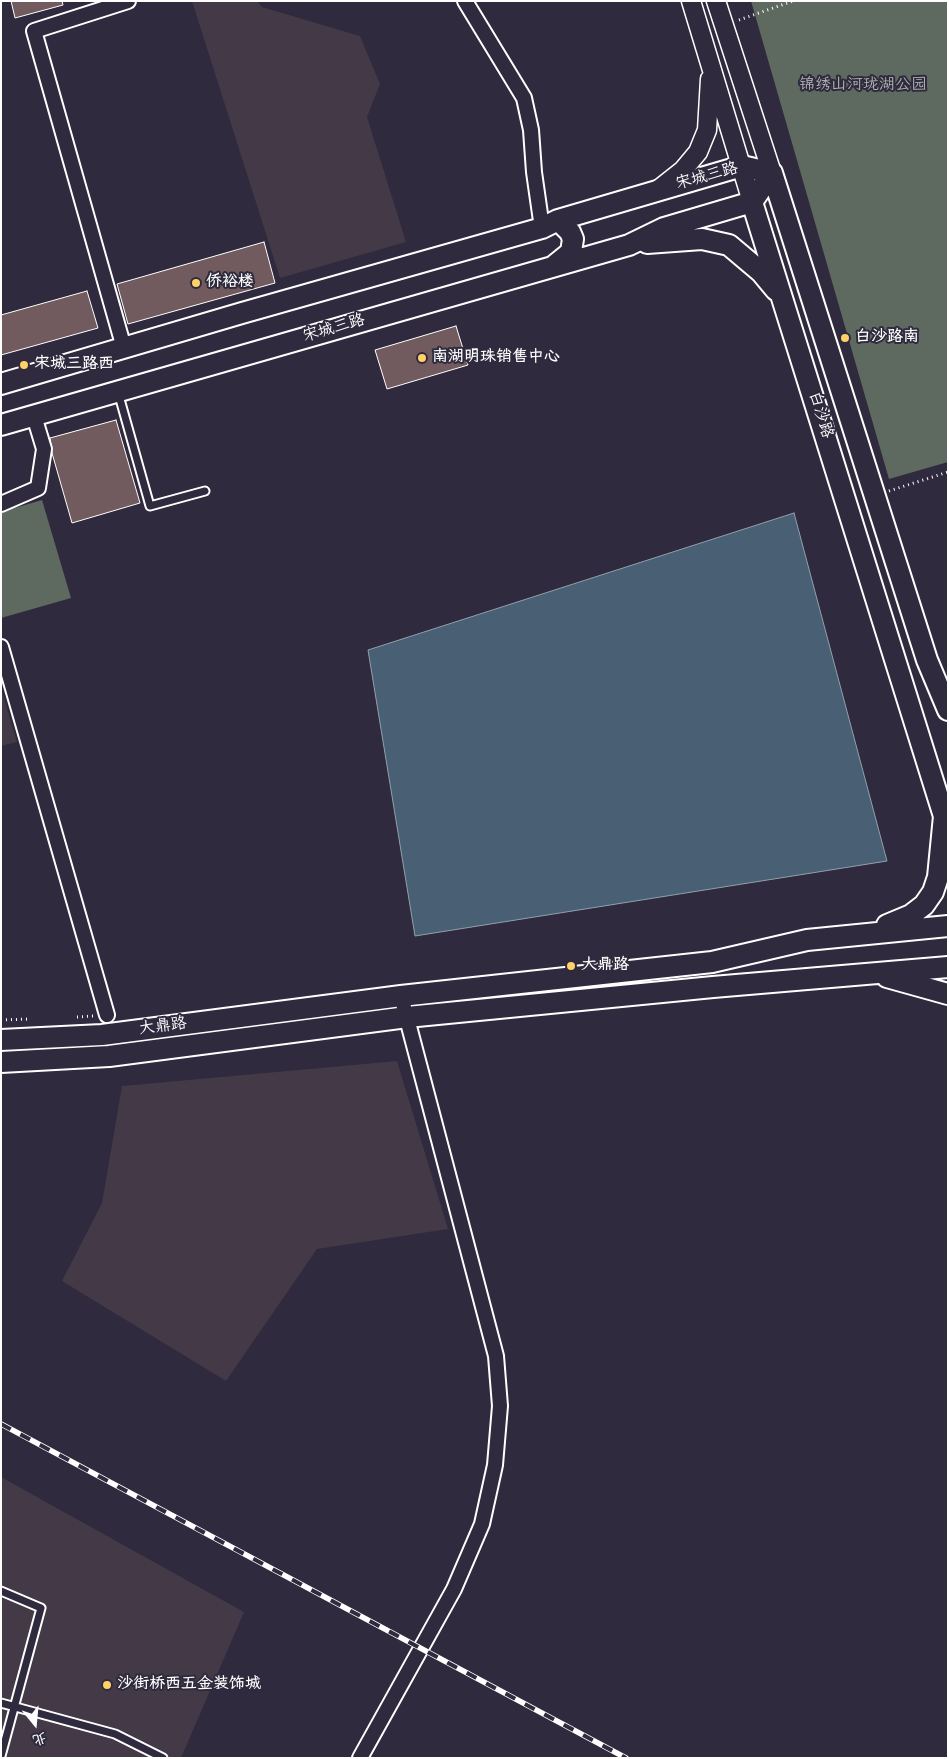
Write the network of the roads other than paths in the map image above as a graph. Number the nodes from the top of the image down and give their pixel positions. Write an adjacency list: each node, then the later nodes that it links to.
1 (128, 1): 14 (street)
2 (465, 1): 10 (street)
3 (691, 1): 5 (street, 白沙路)
4 (716, 1): 7 (street, 白沙路)
5 (711, 69): 6 (street, 白沙路); 8 (street)
6 (742, 166): 7 (main road, 宋城三路); 8 (main road, 宋城三路); 9 (street, 白沙路)
7 (772, 173): 9 (main road, 宋城三路); 22 (main road, 白沙路)
8 (655, 192): 10 (main road, 宋城三路)
9 (752, 202): 11 (main road, 宋城三路); 13 (main road, 白沙路)
10 (550, 224): 12 (main road); 14 (main road, 宋城三路)
11 (629, 245): 12 (main road, 宋城三路); 13 (main road)
12 (553, 266): 16 (main road, 宋城三路)
13 (784, 299): 23 (main road, 白沙路)
14 (124, 348): 15 (main road, 宋城三路)
15 (1, 384)
16 (118, 392): 17 (main road, 宋城三路); 19 (lane)
17 (34, 416): 18 (main road, 宋城三路); 20 (street)
18 (1, 425)
19 (205, 491)
20 (1, 504)
21 (1, 647): 30 (street)
22 (948, 710)
23 (946, 823): 25 (main road)
24 (948, 926): 25 (main road, 大鼎路)
25 (865, 934): 29 (main road, 大鼎路)
26 (948, 967): 27 (main road, 大鼎路)
27 (875, 974): 28 (main road); 31 (main road, 大鼎路)
28 (948, 994)
29 (401, 996): 31 (street); 32 (main road, 大鼎路)
30 (107, 1014)
31 (407, 1017): 33 (main road, 大鼎路); 39 (street)
32 (1, 1040)
33 (1, 1062)
34 (1, 1591): 36 (lane)
35 (1, 1703): 36 (lane)
36 (14, 1707): 37 (lane); 38 (lane)
37 (1, 1756)
38 (163, 1758)
39 (360, 1758)

